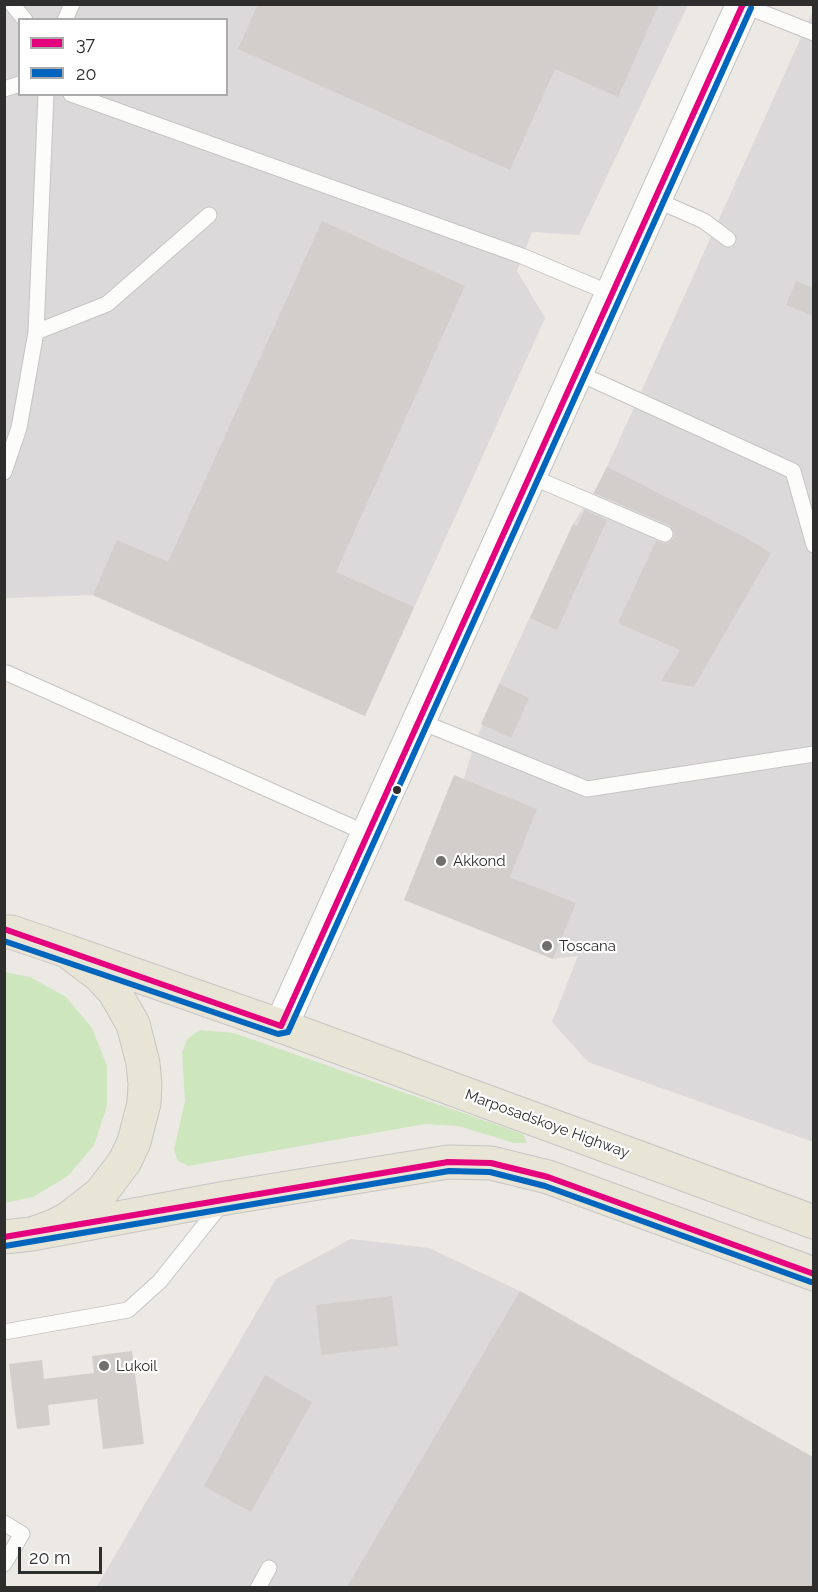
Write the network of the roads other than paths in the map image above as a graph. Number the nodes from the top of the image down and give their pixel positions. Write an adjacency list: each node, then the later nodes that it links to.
1 (12, 4): 4 (lane)
2 (72, 4): 5 (lane)
3 (743, 5): 6 (lane); 9 (street)
4 (23, 18)
5 (66, 18)
6 (813, 33)
7 (46, 96): 13 (lane)
8 (77, 96): 12 (lane)
9 (654, 199): 11 (lane); 12 (street)
10 (209, 215): 13 (lane)
11 (728, 239)
12 (612, 294): 14 (street)
13 (36, 332): 15 (lane)
14 (576, 372): 16 (street); 18 (lane)
15 (4, 472)
16 (530, 476): 17 (lane); 20 (street)
17 (665, 534)
18 (813, 545)
19 (7, 672): 22 (lane)
20 (419, 721): 21 (lane); 22 (street)
21 (813, 754)
22 (368, 834): 25 (street)
23 (7, 931): 24 (main road, Marposadskoye Highway)
24 (67, 951): 25 (main road, Marposadskoye Highway); 28 (main road)
25 (281, 1026): 27 (main road, Marposadskoye Highway)
26 (226, 1198): 28 (main road); 29 (main road); 30 (lane)
27 (813, 1222)
28 (18, 1236)
29 (813, 1274)
30 (4, 1332)
31 (4, 1523): 32 (lane)
32 (4, 1564)
33 (269, 1568): 34 (lane)
34 (258, 1587)

